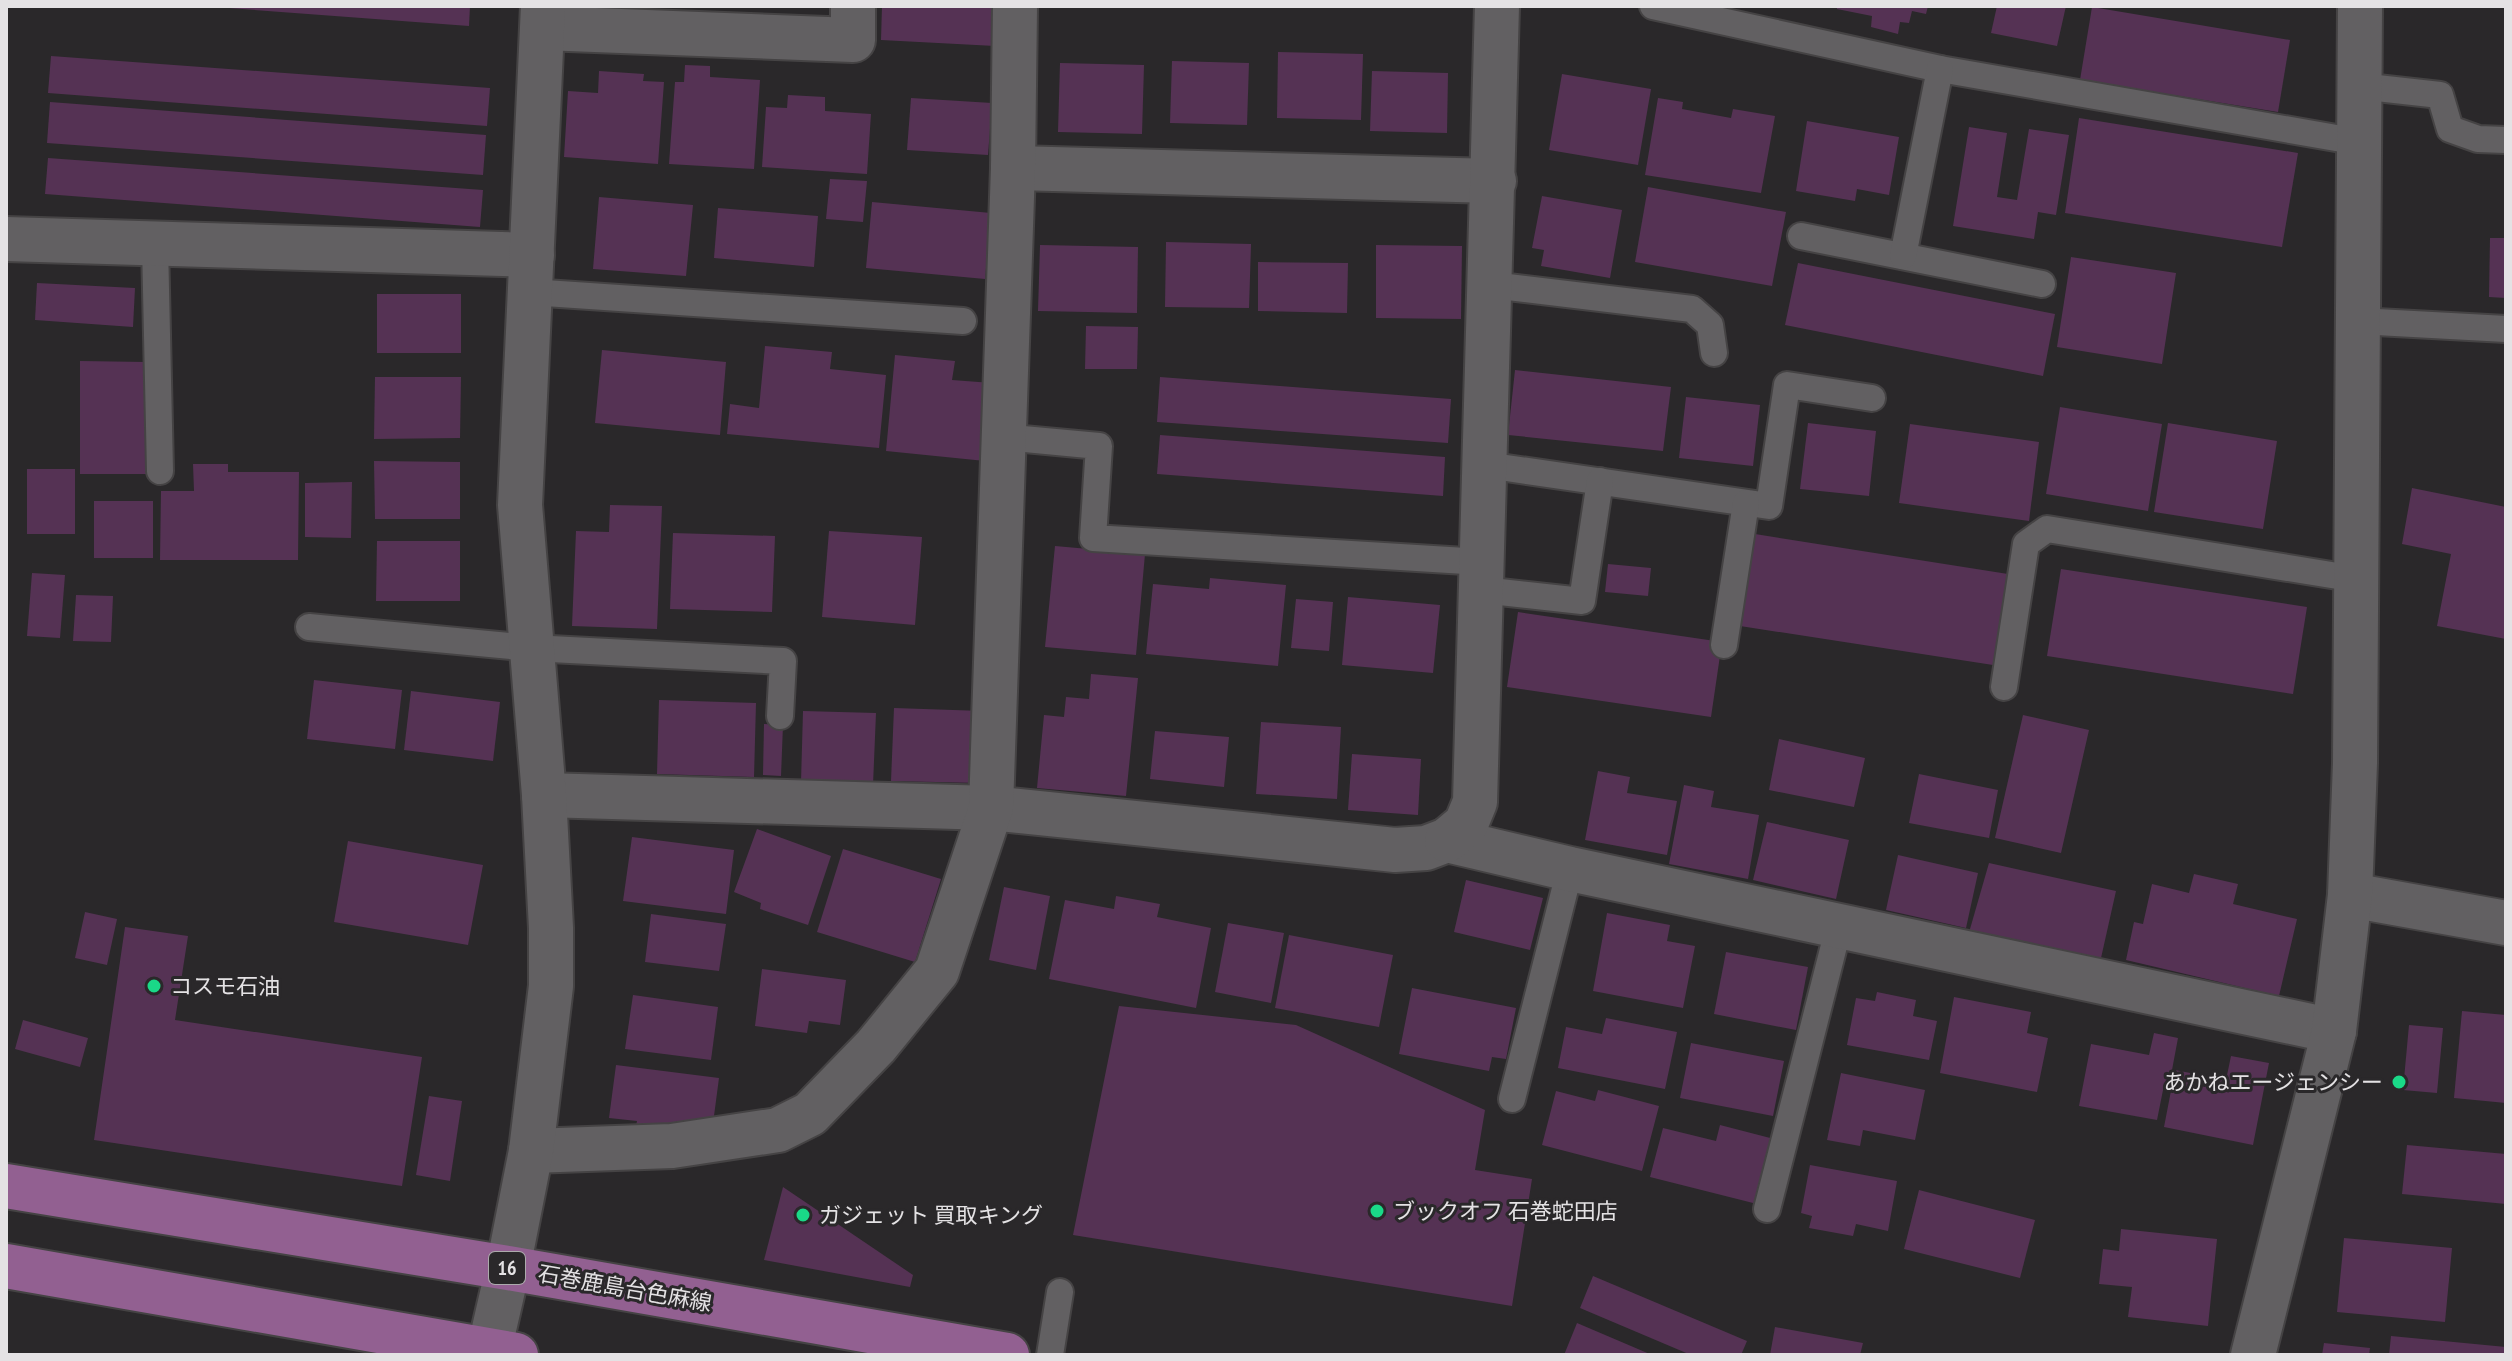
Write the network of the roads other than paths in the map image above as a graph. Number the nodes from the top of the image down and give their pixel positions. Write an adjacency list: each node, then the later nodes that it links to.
1 (853, 6): 6 (street)
2 (1015, 6): 11 (street)
3 (1497, 6): 12 (street)
4 (1653, 6): 7 (lane)
5 (2360, 6): 8 (street)
6 (543, 17): 17 (street)
7 (1940, 69): 10 (lane); 16 (lane)
8 (2359, 86): 9 (lane); 10 (street)
9 (2506, 140)
10 (2359, 142): 21 (street)
11 (1013, 168): 12 (street); 25 (street)
12 (1494, 181): 19 (street)
13 (1801, 236): 16 (lane)
14 (6, 239): 15 (street)
15 (155, 244): 17 (street); 27 (lane)
16 (1903, 256): 18 (lane)
17 (531, 274): 20 (lane); 34 (street)
18 (2042, 284)
19 (1491, 285): 23 (lane); 26 (street)
20 (963, 321)
21 (2358, 321): 22 (lane); 31 (street)
22 (2506, 329)
23 (1714, 353)
24 (1872, 398): 29 (lane)
25 (1003, 437): 30 (lane); 38 (street)
26 (1486, 465): 28 (lane); 30 (street)
27 (160, 471)
28 (1600, 481): 29 (lane); 30 (lane)
29 (1746, 503): 33 (lane)
30 (1482, 576): 39 (street)
31 (2356, 579): 35 (lane); 41 (street)
32 (309, 627): 34 (lane)
33 (1724, 645)
34 (531, 648): 36 (lane); 37 (street)
35 (2004, 687)
36 (780, 716)
37 (544, 795): 38 (street); 46 (street)
38 (991, 808): 39 (street); 46 (street)
39 (1447, 840): 40 (street)
40 (1570, 869): 43 (street); 45 (lane)
41 (2350, 895): 42 (street); 44 (street)
42 (2506, 923)
43 (1839, 926): 44 (street); 48 (lane)
44 (2334, 1031): 55 (street)
45 (1512, 1099)
46 (531, 1151): 50 (street)
47 (6, 1186): 50 (main road, 石巻鹿島台色麻線 / 16)
48 (1767, 1209)
49 (6, 1266): 52 (main road)
50 (508, 1268): 52 (street); 53 (main road, 石巻鹿島台色麻線 / 16)
51 (1060, 1292): 54 (lane)
52 (498, 1354)
53 (1007, 1355)
54 (1050, 1355)
55 (2253, 1355)

